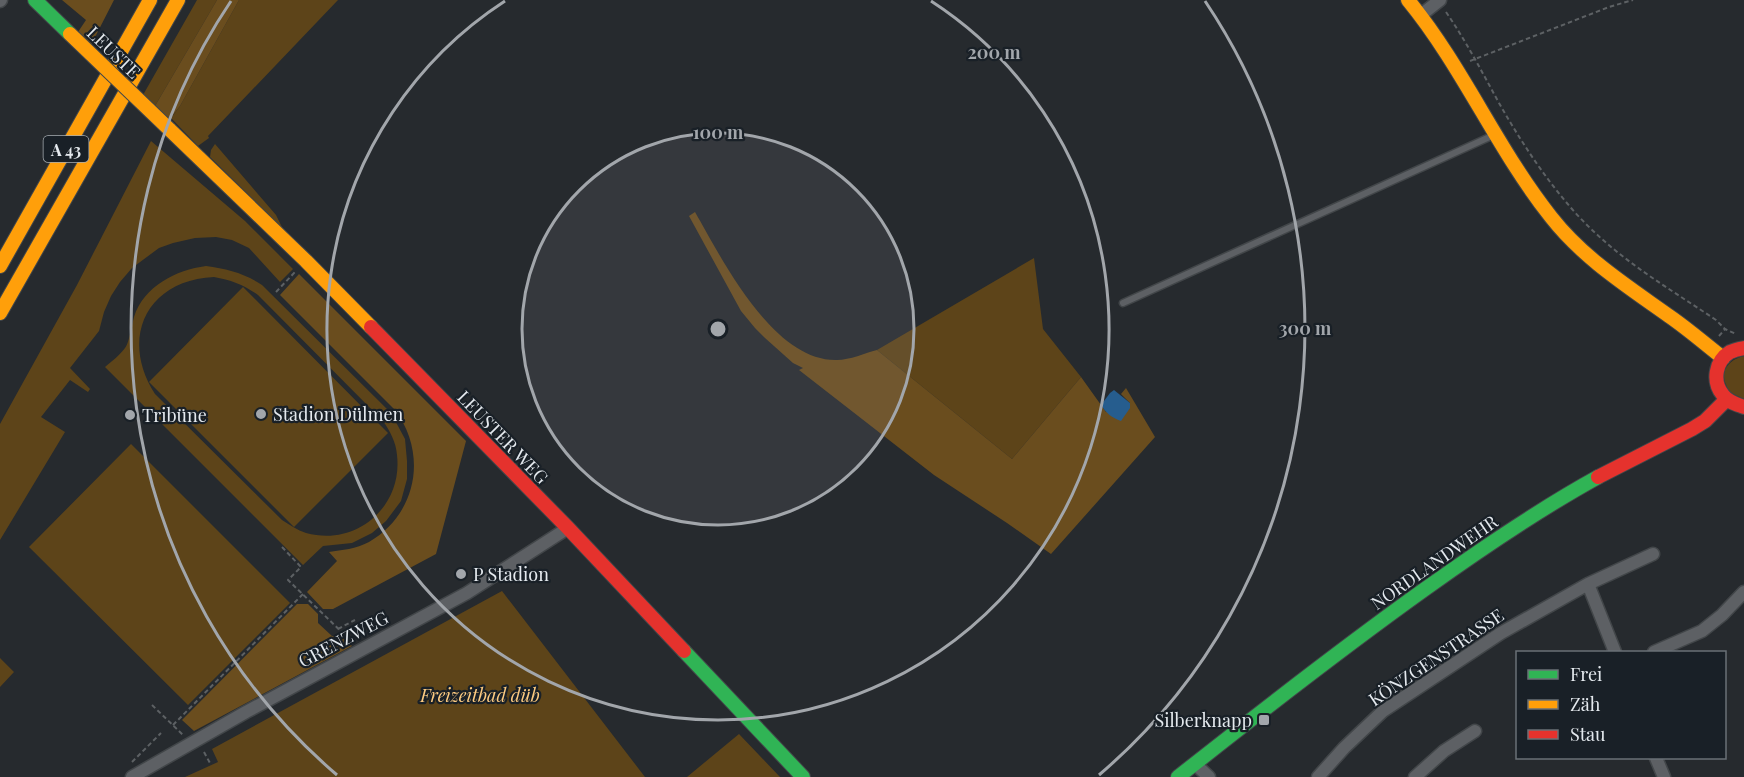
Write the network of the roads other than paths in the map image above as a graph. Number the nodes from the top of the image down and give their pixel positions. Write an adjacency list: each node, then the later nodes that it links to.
1 (36, 0): 7 (main road, LEUSTE, bridge)
2 (150, 0): 9 (main road, A 43)
3 (178, 0): 11 (main road, A 43)
4 (1407, 0): 6 (main road)
5 (1440, 1): 6 (street)
6 (1421, 15): 8 (main road)
7 (169, 129): 16 (main road, LEUSTER WEG)
8 (1496, 135): 10 (lane); 13 (main road)
9 (0, 266)
10 (1123, 303)
11 (0, 313)
12 (1744, 348): 13 (main road)
13 (1723, 358): 14 (main road)
14 (1726, 400): 15 (main road); 24 (main road, NORDLANDWEHR)
15 (1744, 407)
16 (568, 528): 25 (street, GRENZWEG); 26 (main road, LEUSTER WEG)
17 (1653, 554): 18 (street, KÖNZGENSTRASSE)
18 (1588, 584): 20 (street); 29 (street, KÖNZGENSTRASSE)
19 (1744, 592): 21 (street)
20 (1614, 651)
21 (1656, 651)
22 (1475, 731): 30 (street)
23 (1656, 759): 31 (street)
24 (1195, 764): 27 (main road, NORDLANDWEHR); 28 (street)
25 (132, 777)
26 (803, 777)
27 (1178, 777)
28 (1209, 777)
29 (1318, 777)
30 (1415, 777)
31 (1664, 777)

